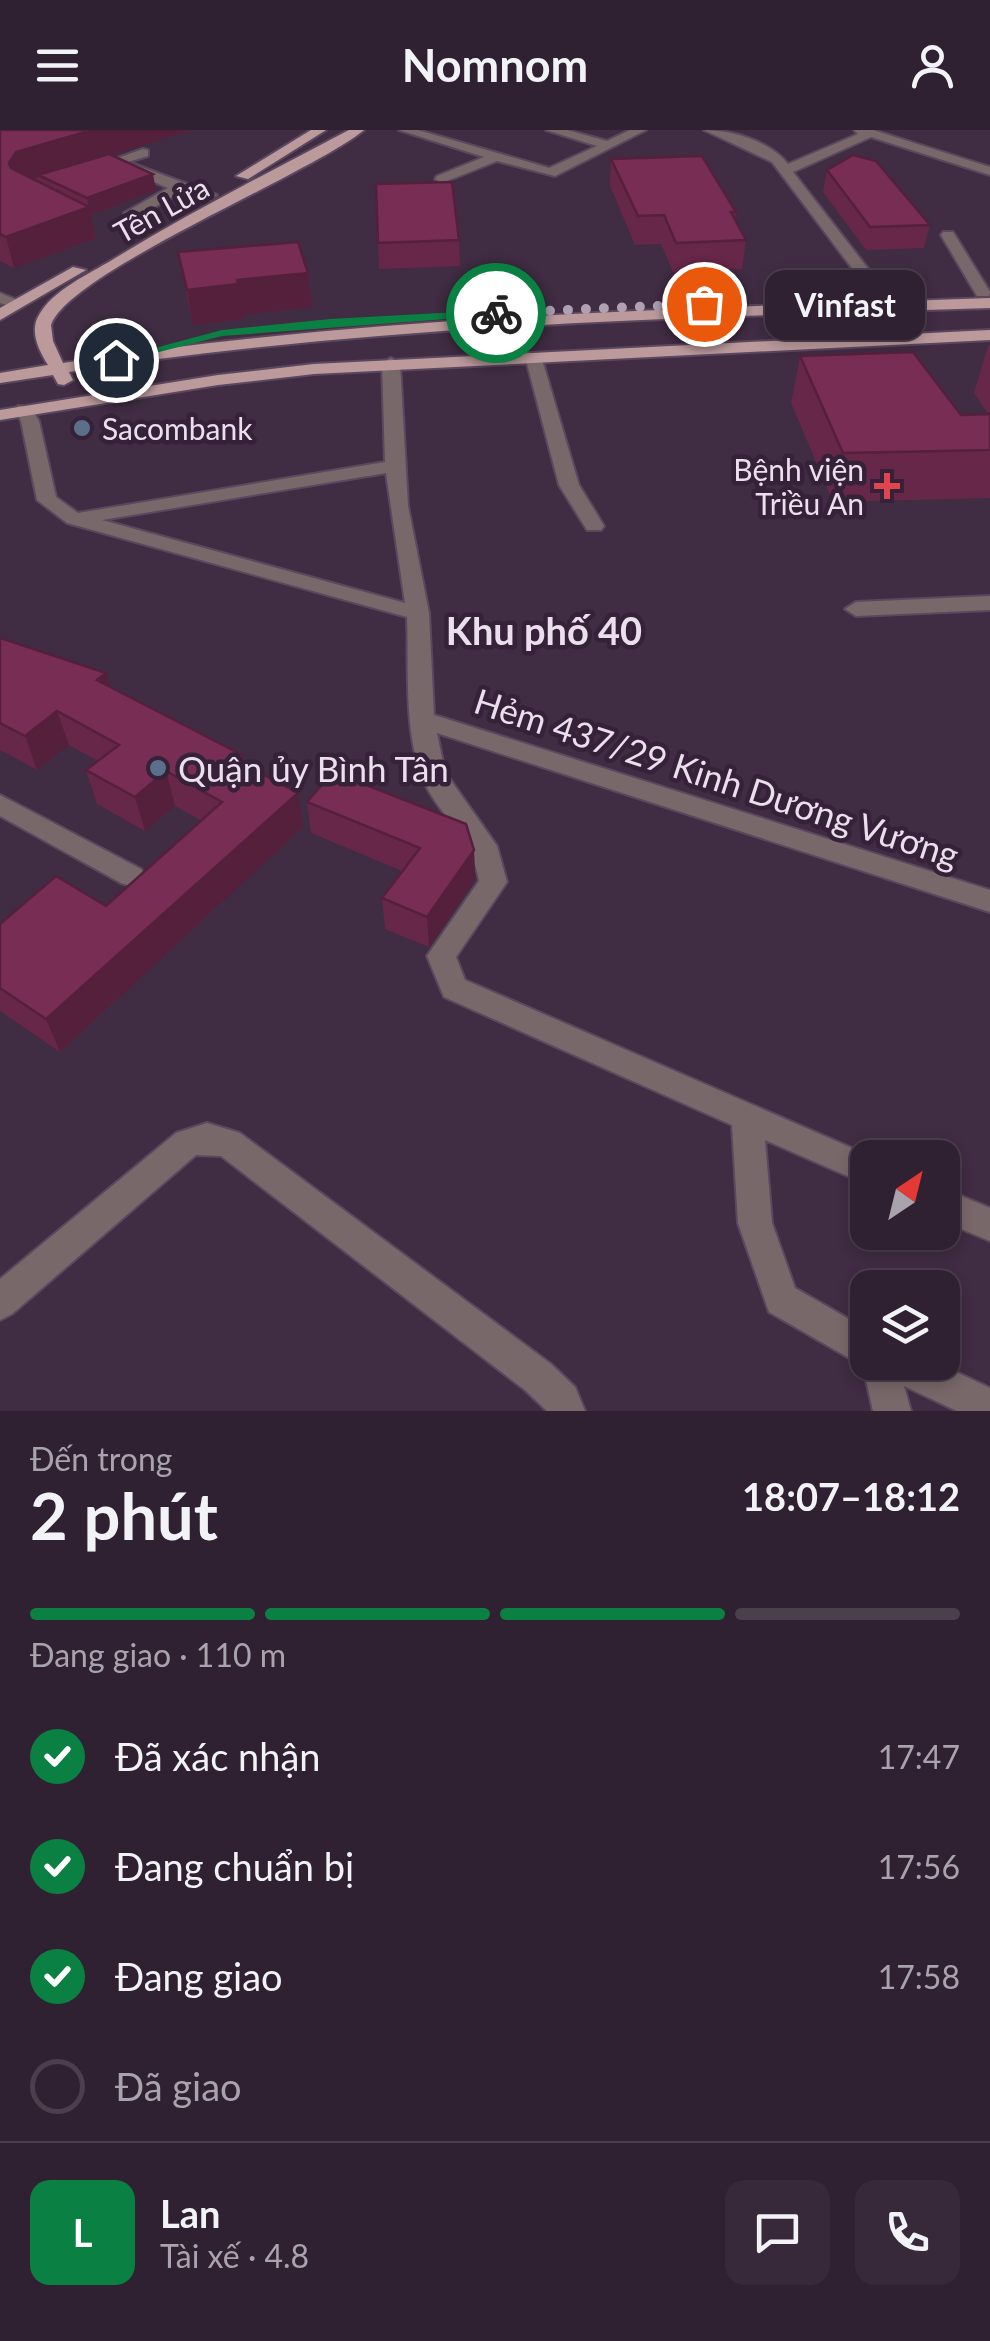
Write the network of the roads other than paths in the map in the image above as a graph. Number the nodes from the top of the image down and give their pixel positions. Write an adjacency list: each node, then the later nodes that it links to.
1 (320, 130): 19 (main road, Tên Lửa)
2 (358, 130): 31 (main road, Tên Lửa)
3 (404, 130): 11 (street)
4 (552, 130): 8 (street)
5 (640, 130): 8 (street)
6 (710, 130): 14 (street)
7 (863, 131): 13 (street); 14 (street)
8 (609, 145): 11 (street)
9 (142, 153): 12 (street)
10 (990, 157): 13 (street)
11 (494, 158): 17 (street)
12 (116, 162): 15 (street); 18 (street)
13 (971, 165): 16 (street)
14 (786, 170): 23 (street)
15 (82, 172)
16 (990, 172)
17 (442, 179)
18 (179, 186): 19 (street); 20 (street)
19 (210, 195): 25 (main road, Tên Lửa)
20 (128, 216)
21 (948, 235): 22 (street)
22 (988, 296): 23 (main road)
23 (886, 302): 24 (main road)
24 (750, 307): 28 (main road); 31 (main road)
25 (4, 308)
26 (990, 322): 28 (main road)
27 (990, 335): 28 (main road)
28 (765, 339): 29 (main road); 33 (main road)
29 (533, 356): 30 (main road); 38 (street)
30 (391, 363): 33 (main road); 36 (street)
31 (58, 368): 32 (main road); 33 (main road, Tên Lửa)
32 (0, 380): 34 (main road)
33 (70, 394): 34 (main road)
34 (13, 402): 35 (main road); 37 (street)
35 (0, 415)
36 (396, 466): 37 (street); 41 (street)
37 (74, 519): 41 (street)
38 (594, 526)
39 (990, 603): 40 (street)
40 (856, 609)
41 (418, 613): 42 (street)
42 (422, 720): 45 (street, Hẻm 437/29 Kinh Dương Vương); 46 (street)
43 (0, 804): 44 (street)
44 (131, 876)
45 (990, 901)
46 (747, 1117): 47 (street); 51 (street)
47 (850, 1162)
48 (960, 1212): 49 (street)
49 (990, 1225)
50 (0, 1302): 55 (street)
51 (850, 1340)
52 (884, 1380): 56 (street)
53 (932, 1380): 54 (street)
54 (990, 1407)
55 (566, 1411)
56 (892, 1411)

